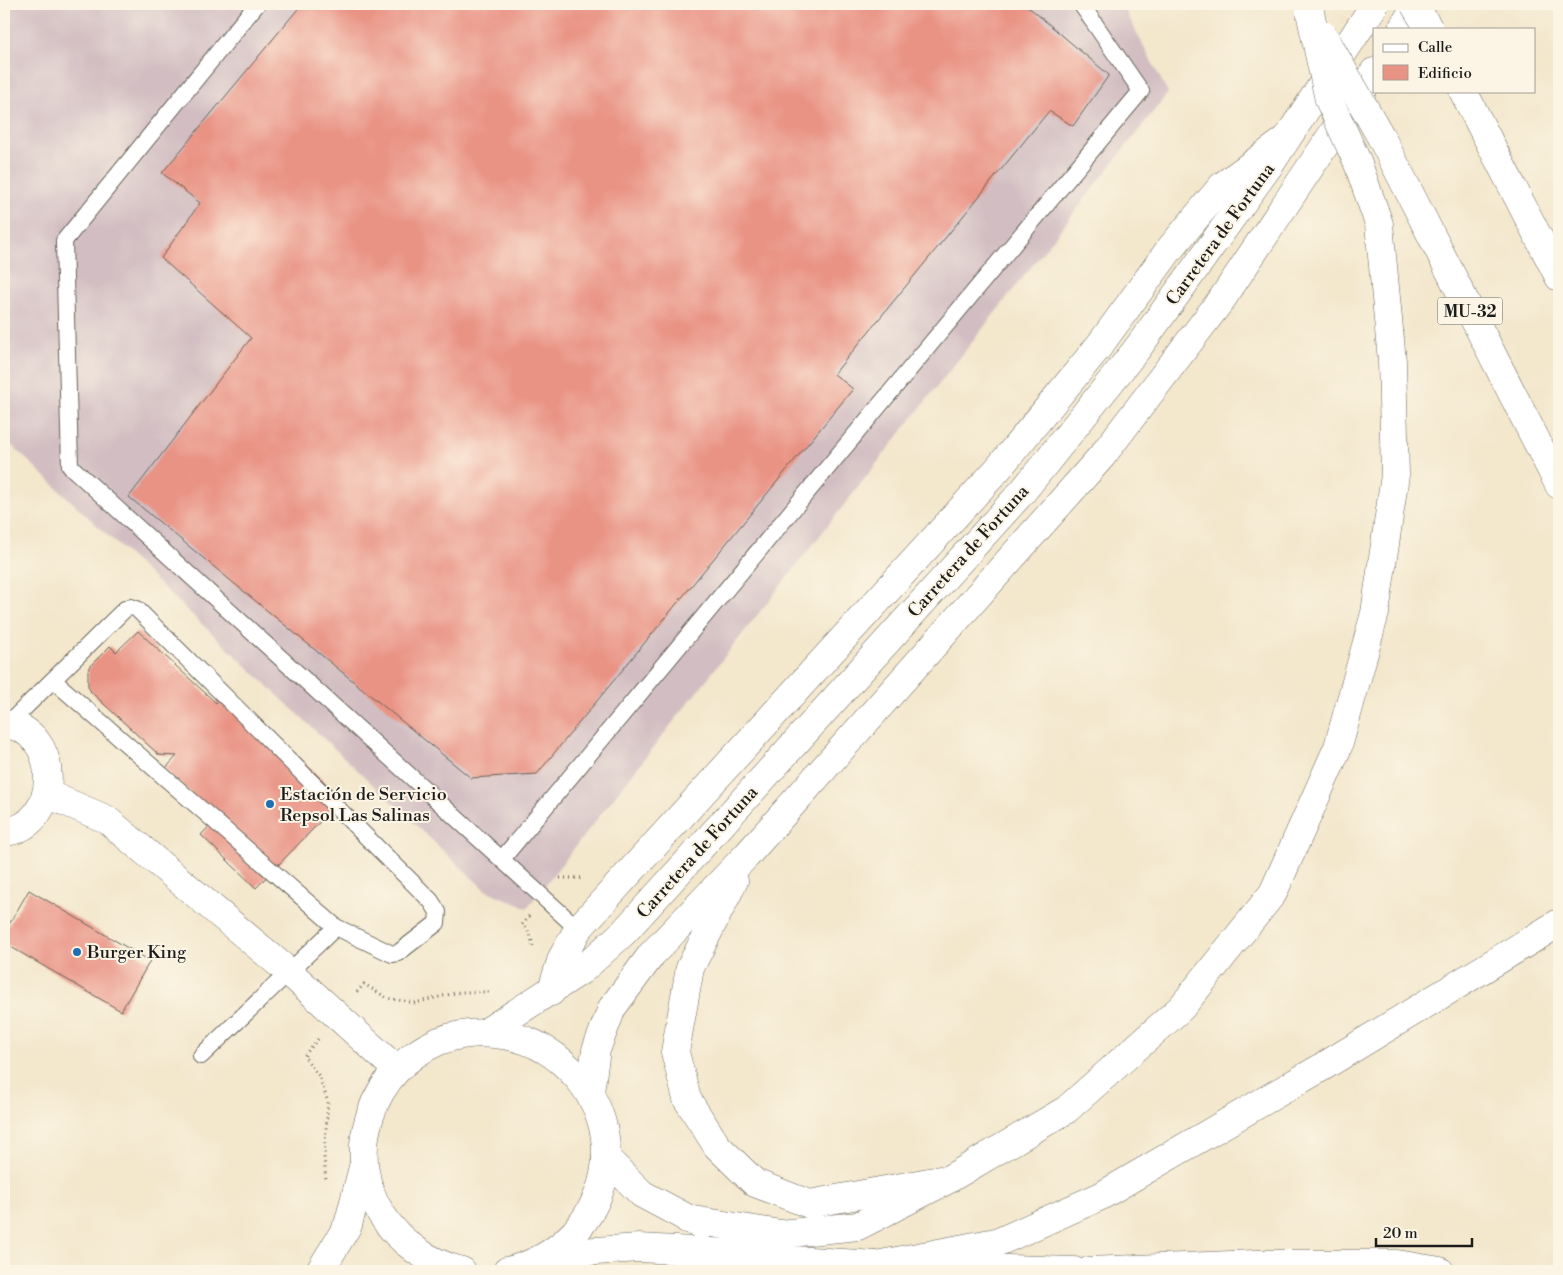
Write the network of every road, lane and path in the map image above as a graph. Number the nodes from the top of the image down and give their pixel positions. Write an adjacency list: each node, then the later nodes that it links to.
1 (257, 4): 18 (lane)
2 (1081, 4): 18 (lane)
3 (1374, 4): 10 (main road, Carretera de Fortuna)
4 (1416, 4): 6 (main road); 7 (main road, bridge)
5 (1307, 8): 12 (main road, MU-32, bridge); 35 (main road, bridge)
6 (1403, 28)
7 (1428, 28)
8 (1373, 74): 17 (main road, Carretera de Fortuna)
9 (1464, 92): 11 (main road)
10 (1287, 138): 23 (main road); 27 (main road, Carretera de Fortuna)
11 (1559, 277)
12 (1559, 484)
13 (53, 680): 14 (lane); 22 (lane); 22 (lane)
14 (6, 724): 15 (main road)
15 (47, 794): 16 (main road); 25 (main road)
16 (4, 832)
17 (747, 855): 32 (main road, Carretera de Fortuna); 35 (main road)
18 (502, 859): 20 (lane)
19 (590, 878): 20 (path)
20 (544, 898): 23 (lane); 24 (path)
21 (1559, 923): 40 (main road)
22 (336, 927): 25 (lane)
23 (578, 929): 27 (main road)
24 (532, 953)
25 (288, 972): 28 (main road); 30 (lane)
26 (498, 990): 28 (path)
27 (551, 992): 29 (main road, Carretera de Fortuna)
28 (337, 1016): 31 (main road); 36 (path)
29 (488, 1032): 31 (main road); 32 (main road)
30 (201, 1056)
31 (396, 1069): 34 (main road)
32 (590, 1092): 33 (main road)
33 (606, 1158): 37 (main road); 38 (main road)
34 (364, 1166): 41 (main road); 42 (main road)
35 (949, 1179): 37 (main road)
36 (327, 1187)
37 (687, 1219): 39 (main road)
38 (552, 1254): 39 (main road); 43 (main road)
39 (765, 1255): 40 (main road)
40 (876, 1265): 44 (main road)
41 (446, 1270)
42 (320, 1271)
43 (507, 1271)
44 (1074, 1271)
45 (1089, 1271): 46 (main road)
46 (1440, 1271)

